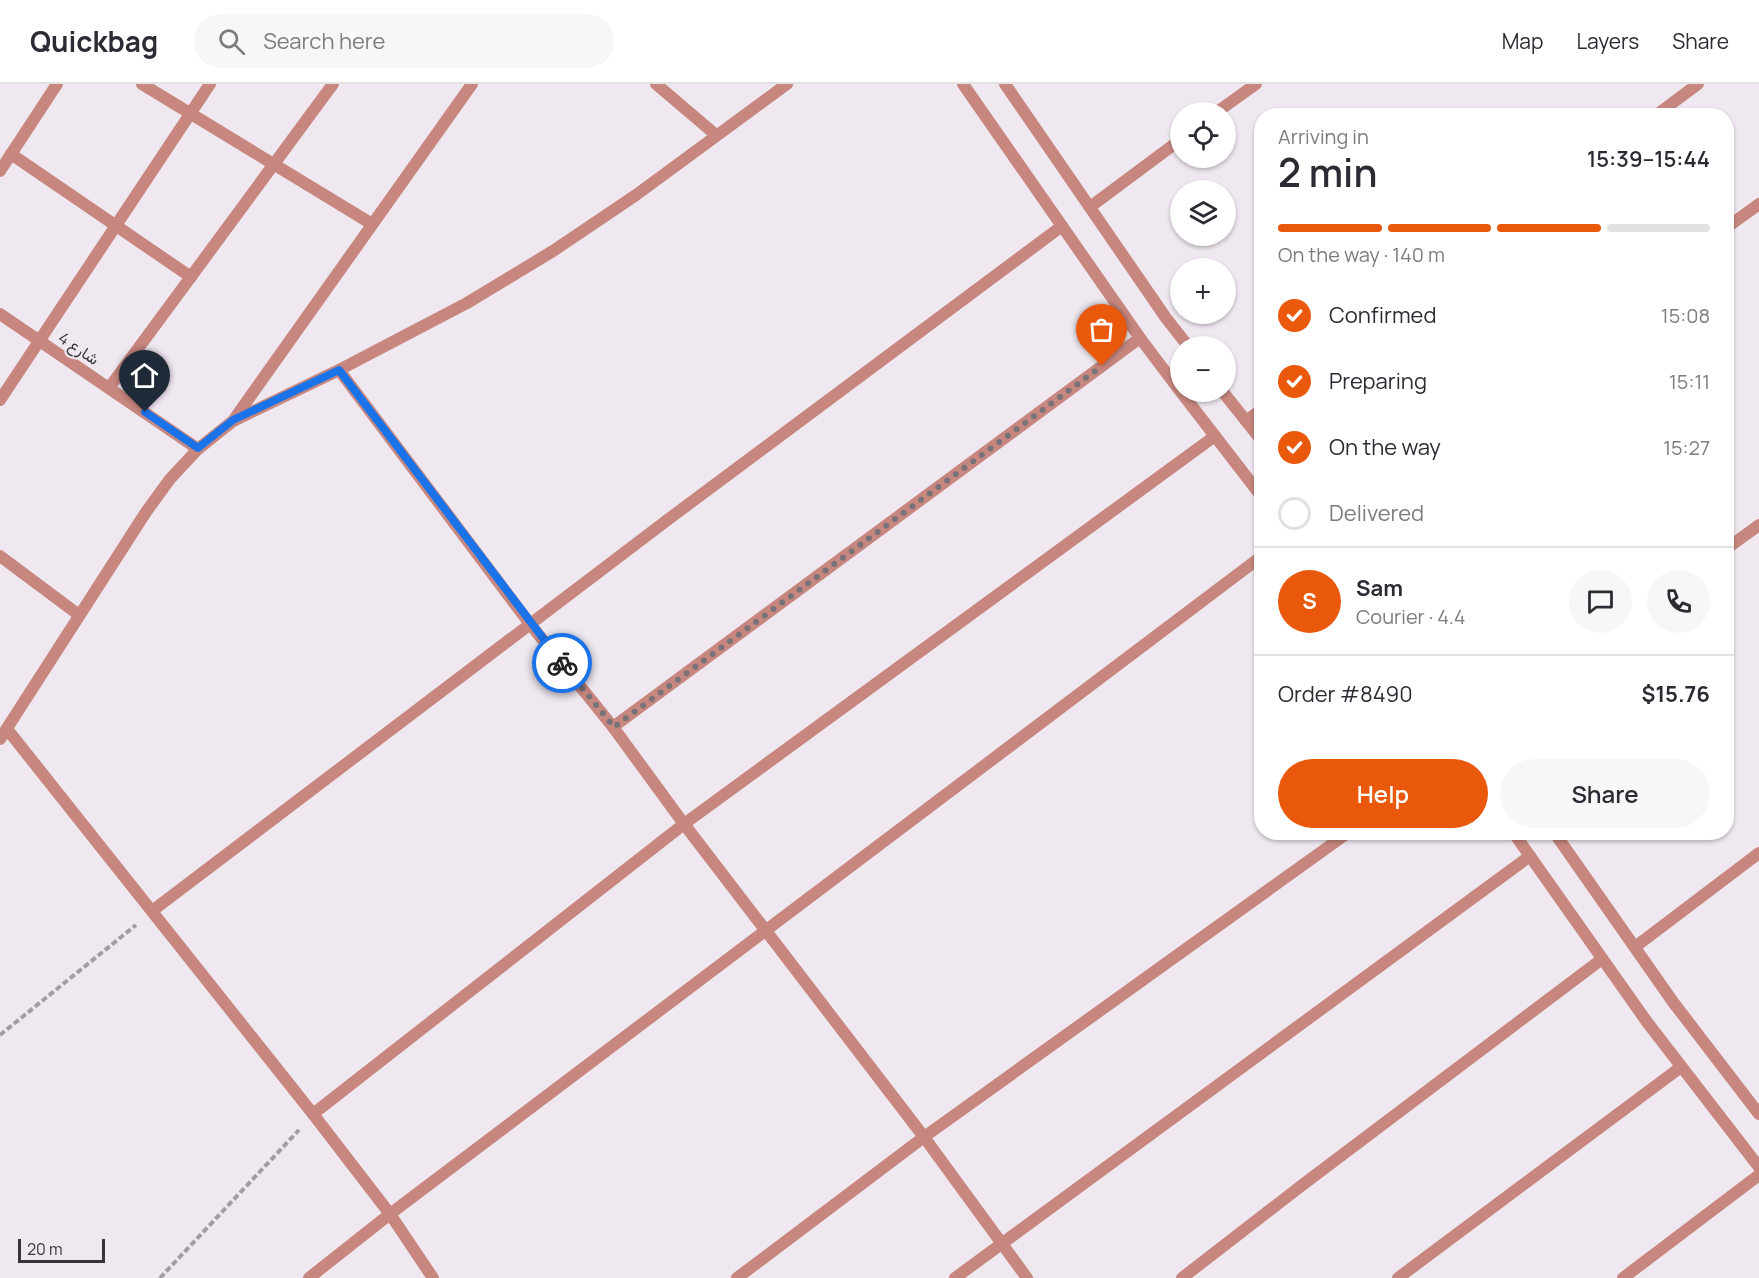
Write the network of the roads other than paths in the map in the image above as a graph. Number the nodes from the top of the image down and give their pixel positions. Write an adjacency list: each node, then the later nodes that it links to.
1 (57, 84): 17 (street)
2 (142, 84): 14 (street)
3 (210, 84): 14 (street)
4 (333, 84): 18 (street)
5 (472, 84): 23 (street)
6 (656, 84): 15 (street)
7 (787, 84): 15 (street)
8 (963, 84): 25 (street)
9 (1005, 84): 21 (street)
10 (1256, 84): 12 (street)
11 (1698, 84): 13 (street)
12 (1231, 102)
13 (1666, 108)
14 (190, 113): 18 (street); 24 (street)
15 (716, 135): 31 (street)
16 (1170, 147): 21 (street)
17 (11, 154): 19 (street); 24 (street)
18 (273, 164): 23 (street); 26 (street)
19 (0, 171)
20 (1759, 204): 22 (street)
21 (1089, 207): 28 (street)
22 (1734, 222)
23 (372, 224): 38 (street)
24 (116, 226): 26 (street); 30 (street)
25 (1062, 226): 29 (street); 49 (street)
26 (191, 277): 33 (street)
27 (0, 314): 30 (street, شارع 4)
28 (1180, 336)
29 (1140, 338): 32 (street); 50 (street)
30 (39, 341): 33 (street, شارع 4); 34 (street)
31 (339, 370): 38 (street); 49 (street)
32 (1170, 377)
33 (109, 388): 42 (street, شارع 4)
34 (0, 400)
35 (1189, 402): 41 (street)
36 (1231, 402): 39 (street)
37 (1254, 415): 39 (street)
38 (233, 420): 42 (street)
39 (1246, 421): 40 (street)
40 (1254, 431)
41 (1215, 436): 43 (street); 52 (street)
42 (198, 448): 48 (street)
43 (1254, 487)
44 (1759, 525): 45 (street)
45 (1734, 543)
46 (0, 556): 48 (street)
47 (1254, 562): 59 (street)
48 (79, 615): 51 (street)
49 (530, 624): 50 (street); 58 (street)
50 (614, 727): 52 (street)
51 (3, 734): 58 (street)
52 (684, 824): 59 (street); 63 (street)
53 (1338, 840): 65 (street)
54 (1519, 840): 57 (street)
55 (1560, 840): 60 (street)
56 (1759, 853): 60 (street)
57 (1530, 856): 61 (street); 69 (street)
58 (152, 911): 63 (street)
59 (766, 931): 65 (street); 68 (street)
60 (1635, 947): 64 (street)
61 (1602, 959): 62 (street); 75 (street)
62 (1681, 1066): 66 (street); 76 (street)
63 (313, 1114): 68 (street)
64 (1759, 1114)
65 (924, 1137): 69 (street); 72 (street)
66 (1759, 1167)
67 (1759, 1175): 77 (street)
68 (390, 1214): 70 (street); 71 (street)
69 (1002, 1244): 73 (street); 74 (street)
70 (309, 1278)
71 (433, 1278)
72 (737, 1278)
73 (956, 1278)
74 (1027, 1278)
75 (1182, 1278)
76 (1398, 1278)
77 (1623, 1278)

